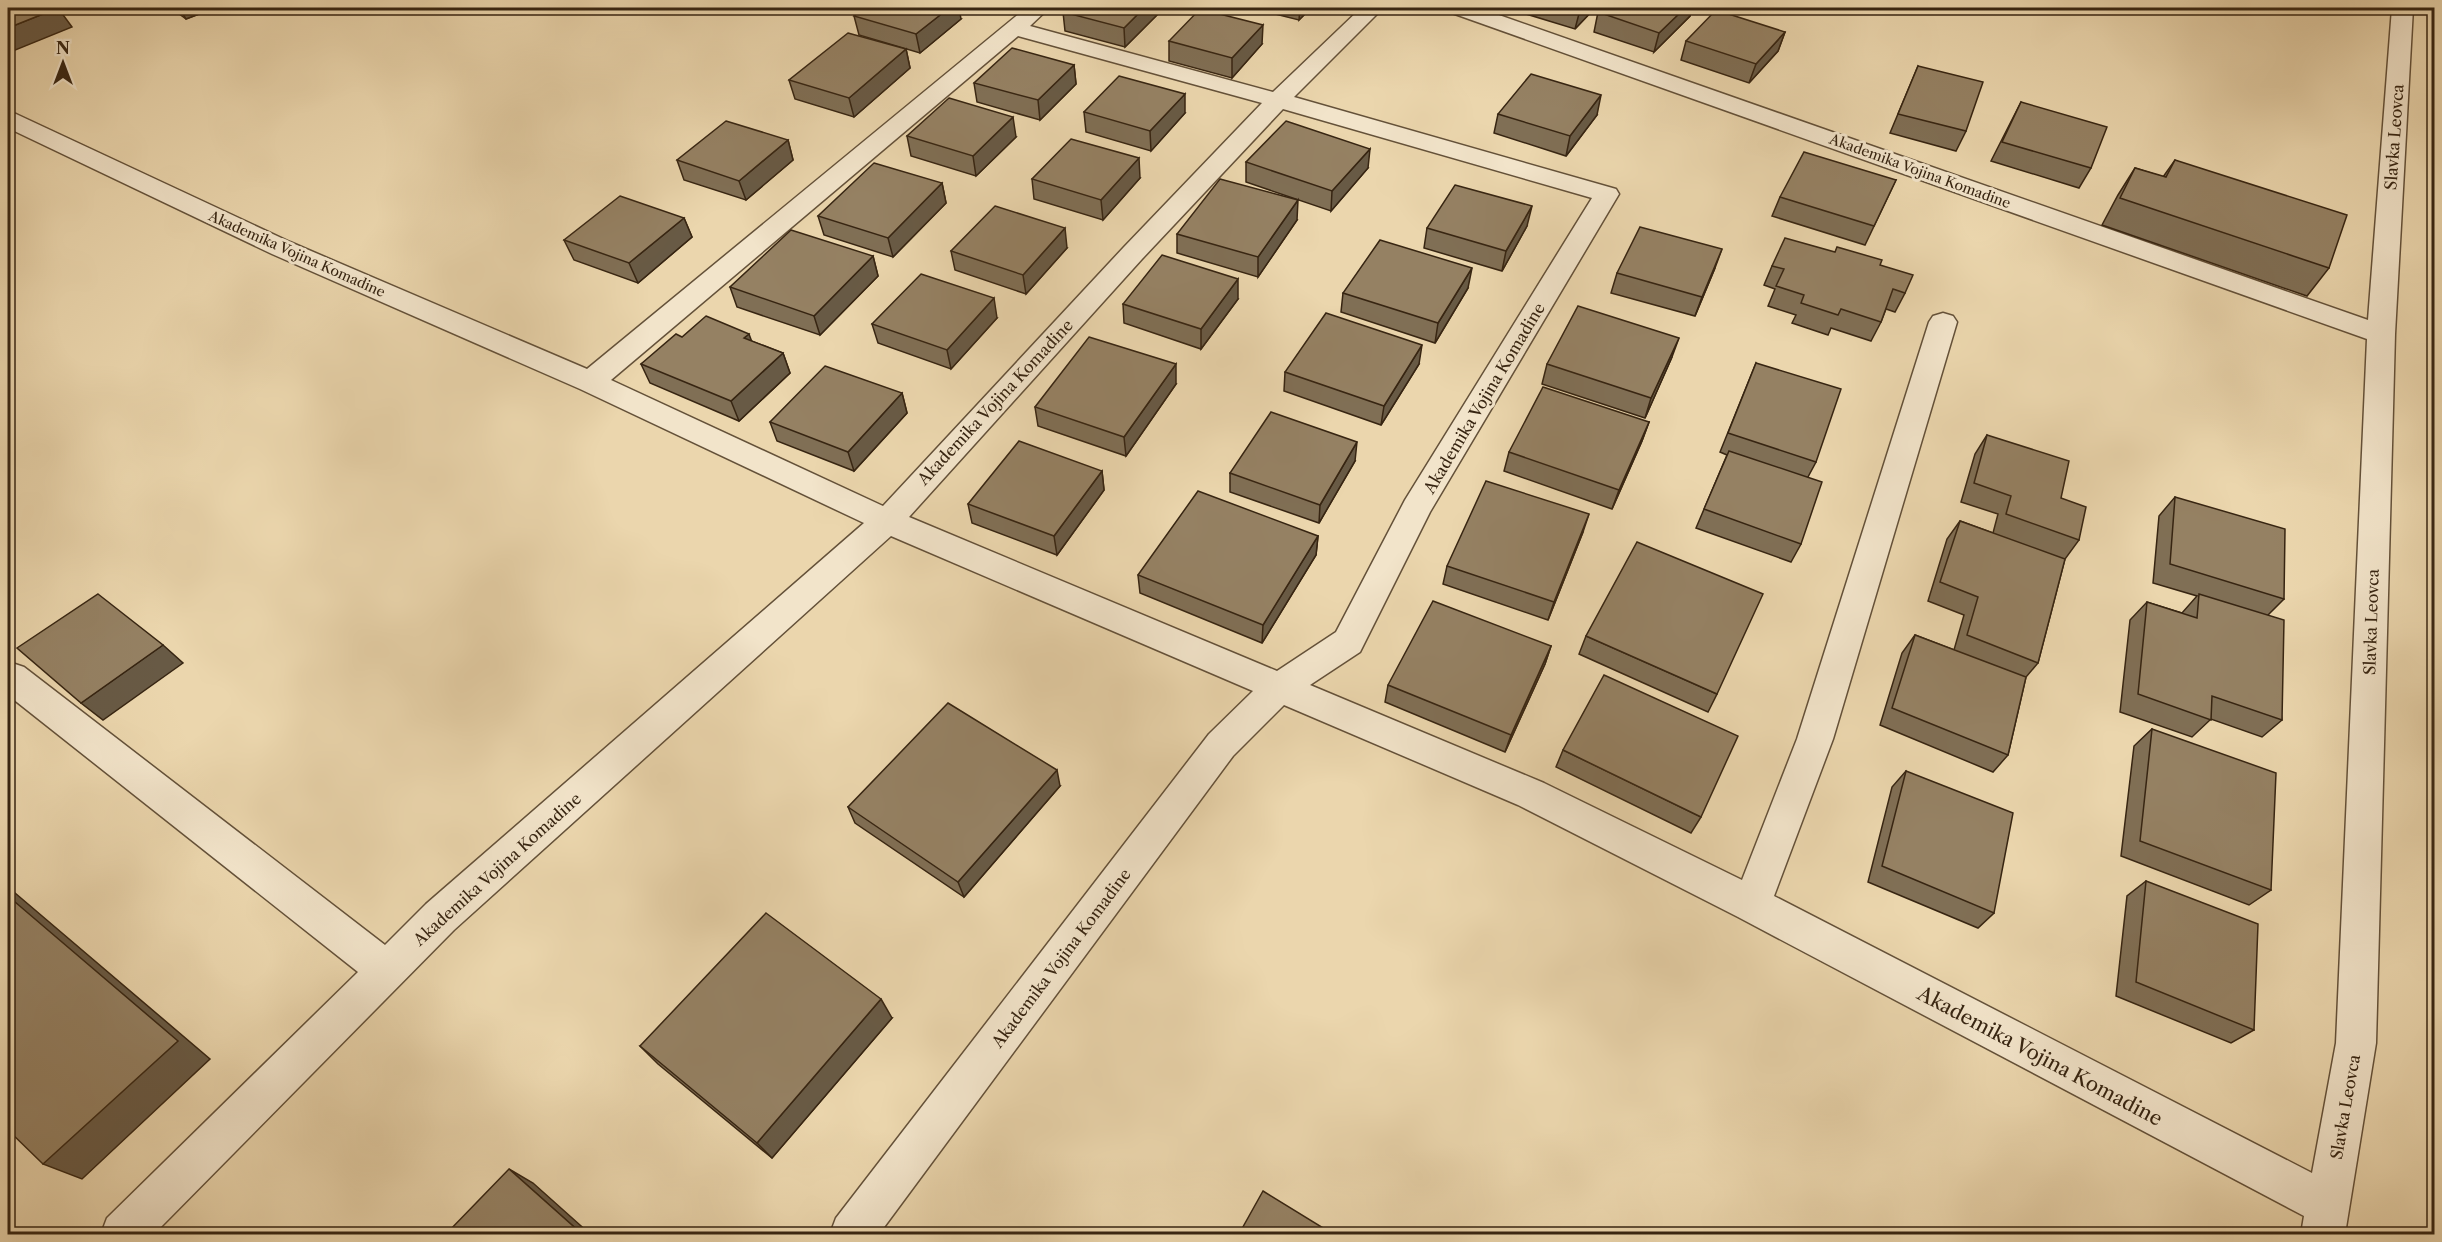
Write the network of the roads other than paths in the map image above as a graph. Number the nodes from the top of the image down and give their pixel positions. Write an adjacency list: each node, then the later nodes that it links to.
1 (1038, 8): 5 (street)
2 (1373, 8): 6 (street, Akademika Vojina Komadine)
3 (1460, 8): 9 (street, Akademika Vojina Komadine)
4 (2403, 8): 9 (street, Slavka Leovca)
5 (1013, 28): 6 (street, Akademika Vojina Komadine); 10 (street)
6 (1278, 100): 11 (street, Akademika Vojina Komadine); 13 (street, Akademika Vojina Komadine)
7 (8, 119): 10 (street, Akademika Vojina Komadine)
8 (1943, 322): 14 (street)
9 (2381, 334): 16 (street, Slavka Leovca)
10 (590, 382): 11 (street, Akademika Vojina Komadine)
11 (886, 521): 13 (street, Akademika Vojina Komadine); 15 (street, Akademika Vojina Komadine)
12 (8, 681): 15 (street)
13 (1278, 689): 14 (street, Akademika Vojina Komadine); 18 (street, Akademika Vojina Komadine)
14 (1752, 904): 16 (street, Akademika Vojina Komadine)
15 (388, 971): 17 (street, Akademika Vojina Komadine)
16 (2325, 1220)
17 (123, 1234)
18 (852, 1234)

